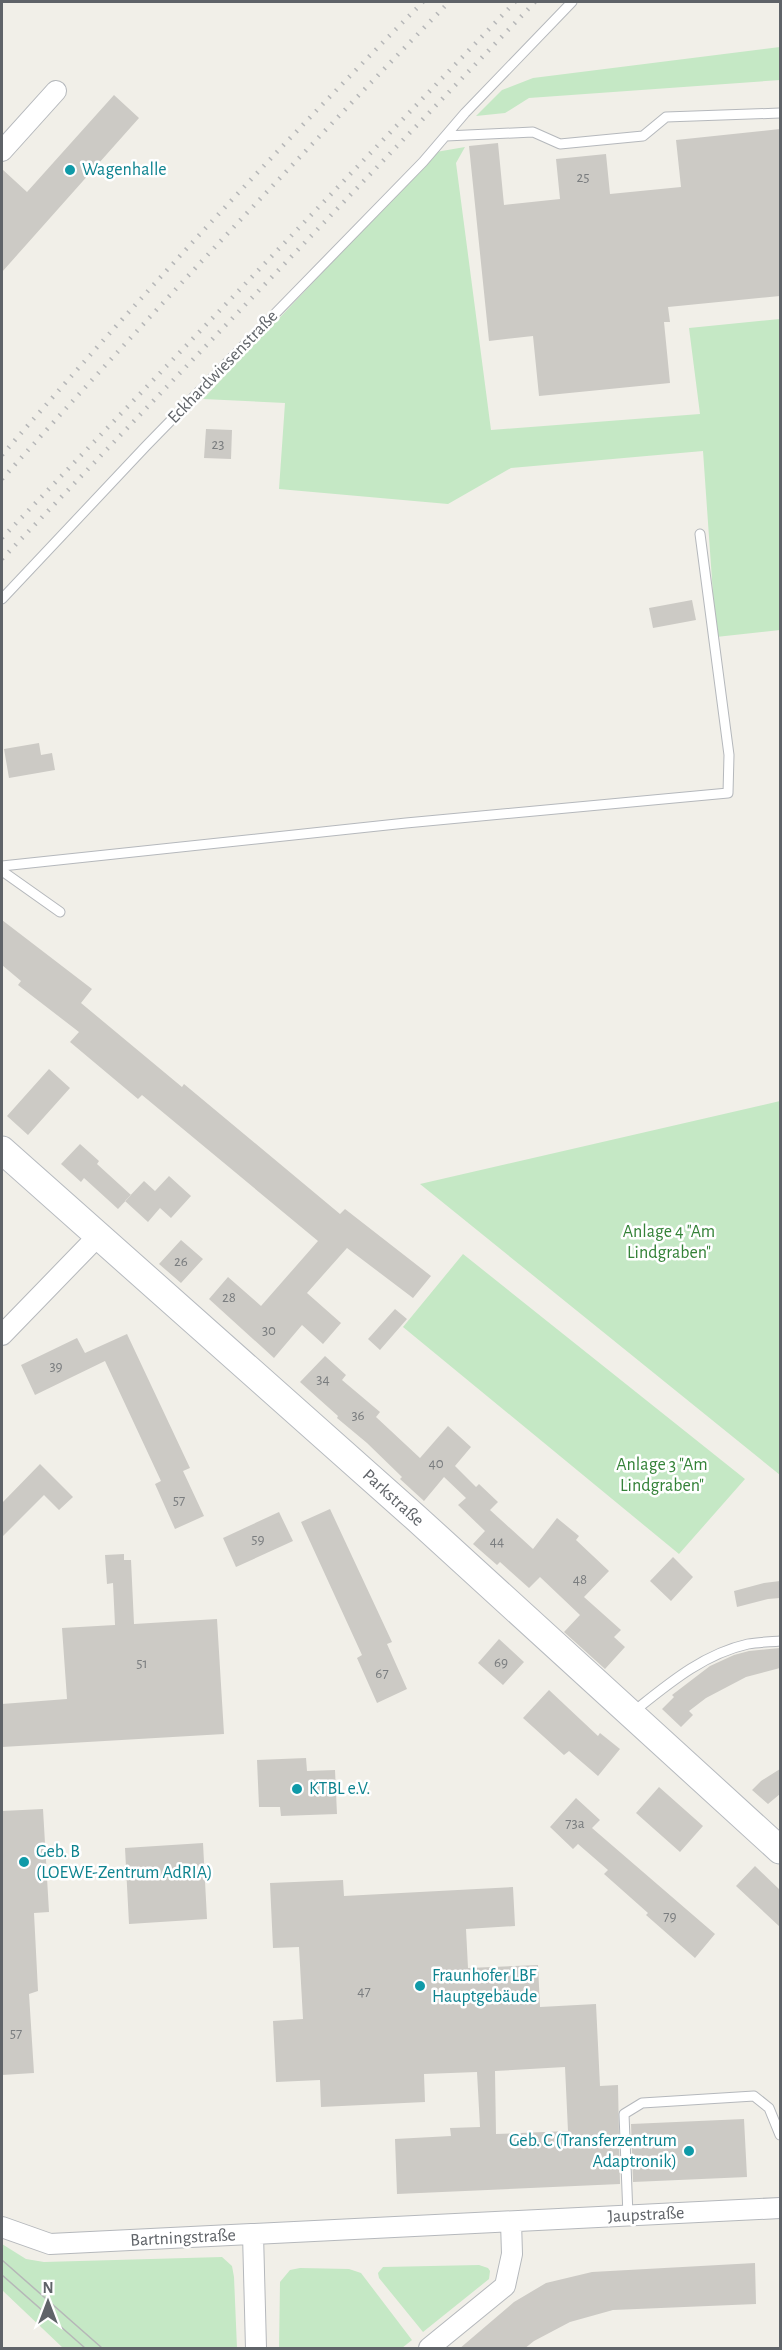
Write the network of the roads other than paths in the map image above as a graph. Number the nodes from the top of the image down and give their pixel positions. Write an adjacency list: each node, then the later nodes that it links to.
1 (572, 2): 4 (lane, Eckhardwiesenstraße)
2 (56, 91): 5 (street)
3 (780, 113): 4 (lane)
4 (446, 136): 7 (lane, Eckhardwiesenstraße)
5 (2, 151)
6 (700, 534): 8 (lane)
7 (2, 599)
8 (2, 866)
9 (2, 871): 10 (lane)
10 (60, 912)
11 (2, 1150): 12 (street, Parkstraße)
12 (98, 1236): 13 (street); 15 (street, Parkstraße)
13 (2, 1335)
14 (780, 1641): 15 (lane)
15 (631, 1714): 16 (street, Parkstraße)
16 (780, 1850)
17 (780, 2135): 19 (lane)
18 (780, 2208): 19 (street, Jaupstraße)
19 (628, 2216): 20 (street, Jaupstraße)
20 (511, 2222): 22 (street, Jaupstraße); 24 (street)
21 (2, 2227): 22 (street, Bartningstraße)
22 (253, 2234): 23 (street, Bartningstraße)
23 (256, 2349)
24 (429, 2349)

